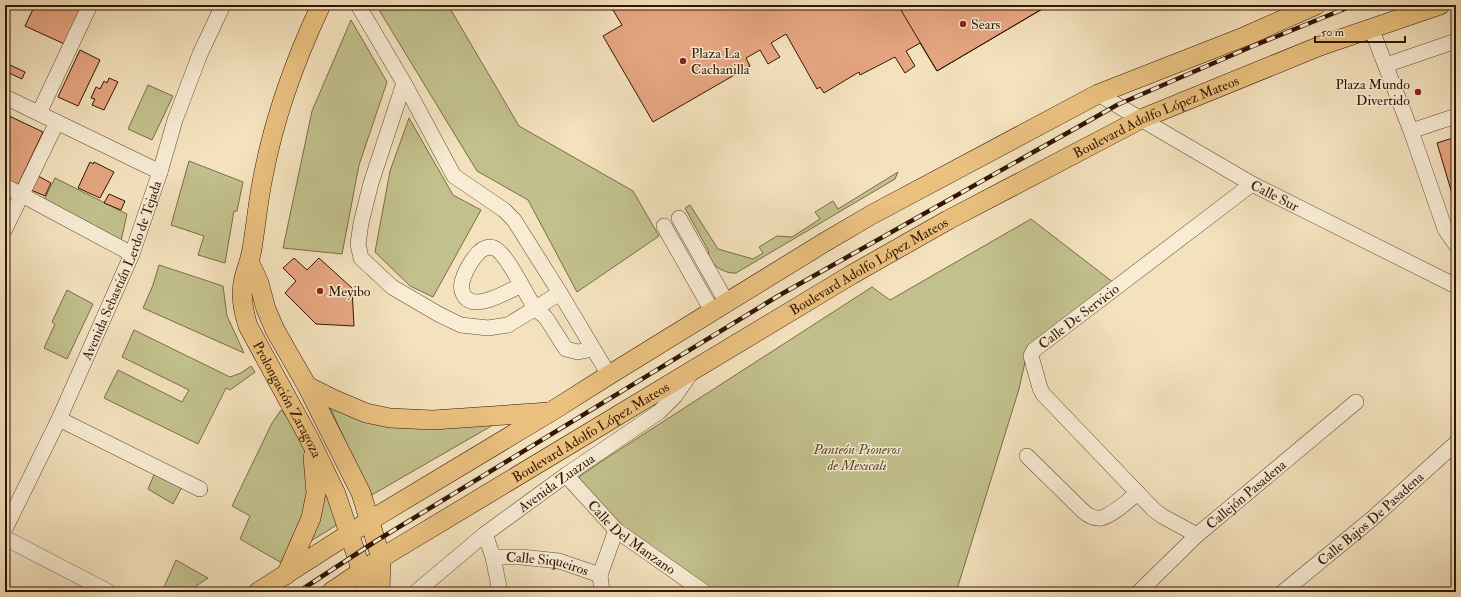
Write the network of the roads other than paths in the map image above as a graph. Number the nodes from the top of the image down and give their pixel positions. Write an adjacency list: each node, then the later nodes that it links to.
1 (90, 5): 13 (street)
2 (223, 5): 18 (street, Avenida Sebastián Lerdo de Tejada)
3 (321, 5): 27 (main road, Prolongación Zaragoza)
4 (358, 5): 10 (street)
5 (1316, 5): 11 (main road)
6 (1440, 5): 7 (main road, Boulevard Adolfo López Mateos)
7 (1371, 28): 9 (street); 15 (main road, Boulevard Adolfo López Mateos)
8 (1456, 41): 9 (street)
9 (1386, 65): 17 (street)
10 (404, 82): 30 (street); 32 (street)
11 (1098, 94): 15 (street, Calle Sur); 31 (main road)
12 (5, 96): 13 (street)
13 (39, 113): 16 (street)
14 (1456, 116): 17 (street)
15 (1141, 119): 19 (street, Calle Sur); 34 (main road, Boulevard Adolfo López Mateos)
16 (57, 122): 18 (street); 21 (street)
17 (1411, 131): 25 (street)
18 (160, 172): 26 (street, Avenida Sebastián Lerdo de Tejada)
19 (1252, 184): 29 (street, Calle Sur); 45 (street, Calle De Servicio)
20 (5, 186): 21 (street)
21 (23, 194): 24 (street); 26 (street)
22 (679, 218): 31 (street)
23 (664, 226): 31 (street)
24 (5, 229)
25 (1456, 245)
26 (132, 254): 39 (street, Avenida Sebastián Lerdo de Tejada)
27 (250, 263): 36 (main road, Prolongación Zaragoza); 40 (main road, Prolongación Zaragoza)
28 (521, 285): 32 (street)
29 (1456, 286)
30 (560, 293): 32 (street); 33 (street)
31 (720, 307): 35 (main road)
32 (536, 308): 33 (street)
33 (593, 349): 35 (street)
34 (693, 370): 43 (street, Avenida Zuazua); 54 (main road, Boulevard Adolfo López Mateos)
35 (608, 375): 38 (main road)
36 (307, 386): 38 (main road); 46 (main road, Prolongación Zaragoza)
37 (1356, 402): 51 (street, Callejón Pasadena)
38 (552, 411): 46 (main road)
39 (59, 420): 44 (street); 47 (street, Avenida Sebastián Lerdo de Tejada)
40 (310, 440): 49 (main road, Prolongación Zaragoza); 56 (main road)
41 (1456, 443): 68 (street, Calle Bajos De Pasadena)
42 (1027, 456): 45 (street)
43 (566, 475): 48 (street, Calle Del Manzano); 50 (street, Avenida Zuazua)
44 (200, 489)
45 (1138, 493): 51 (street, Calle De Servicio)
46 (370, 521): 49 (main road); 54 (main road, Prolongación Zaragoza)
47 (5, 529)
48 (616, 530): 57 (street); 66 (street, Calle Del Manzano)
49 (350, 534): 55 (main road, Prolongación Zaragoza); 56 (main road)
50 (485, 534): 53 (street); 63 (street, Avenida Zuazua)
51 (1197, 535): 67 (street, Callejón Pasadena)
52 (5, 538): 58 (street)
53 (493, 557): 57 (street, Calle Siqueiros); 64 (street)
54 (381, 558): 55 (main road, Boulevard Adolfo López Mateos); 62 (main road, Prolongación Zaragoza)
55 (362, 571): 60 (main road, Boulevard Adolfo López Mateos); 61 (main road, Prolongación Zaragoza)
56 (286, 575): 59 (main road)
57 (600, 575): 65 (street)
58 (109, 592)
59 (258, 592)
60 (331, 592)
61 (370, 592)
62 (380, 592)
63 (416, 592)
64 (500, 592)
65 (602, 592)
66 (704, 592)
67 (1139, 592)
68 (1283, 592)

